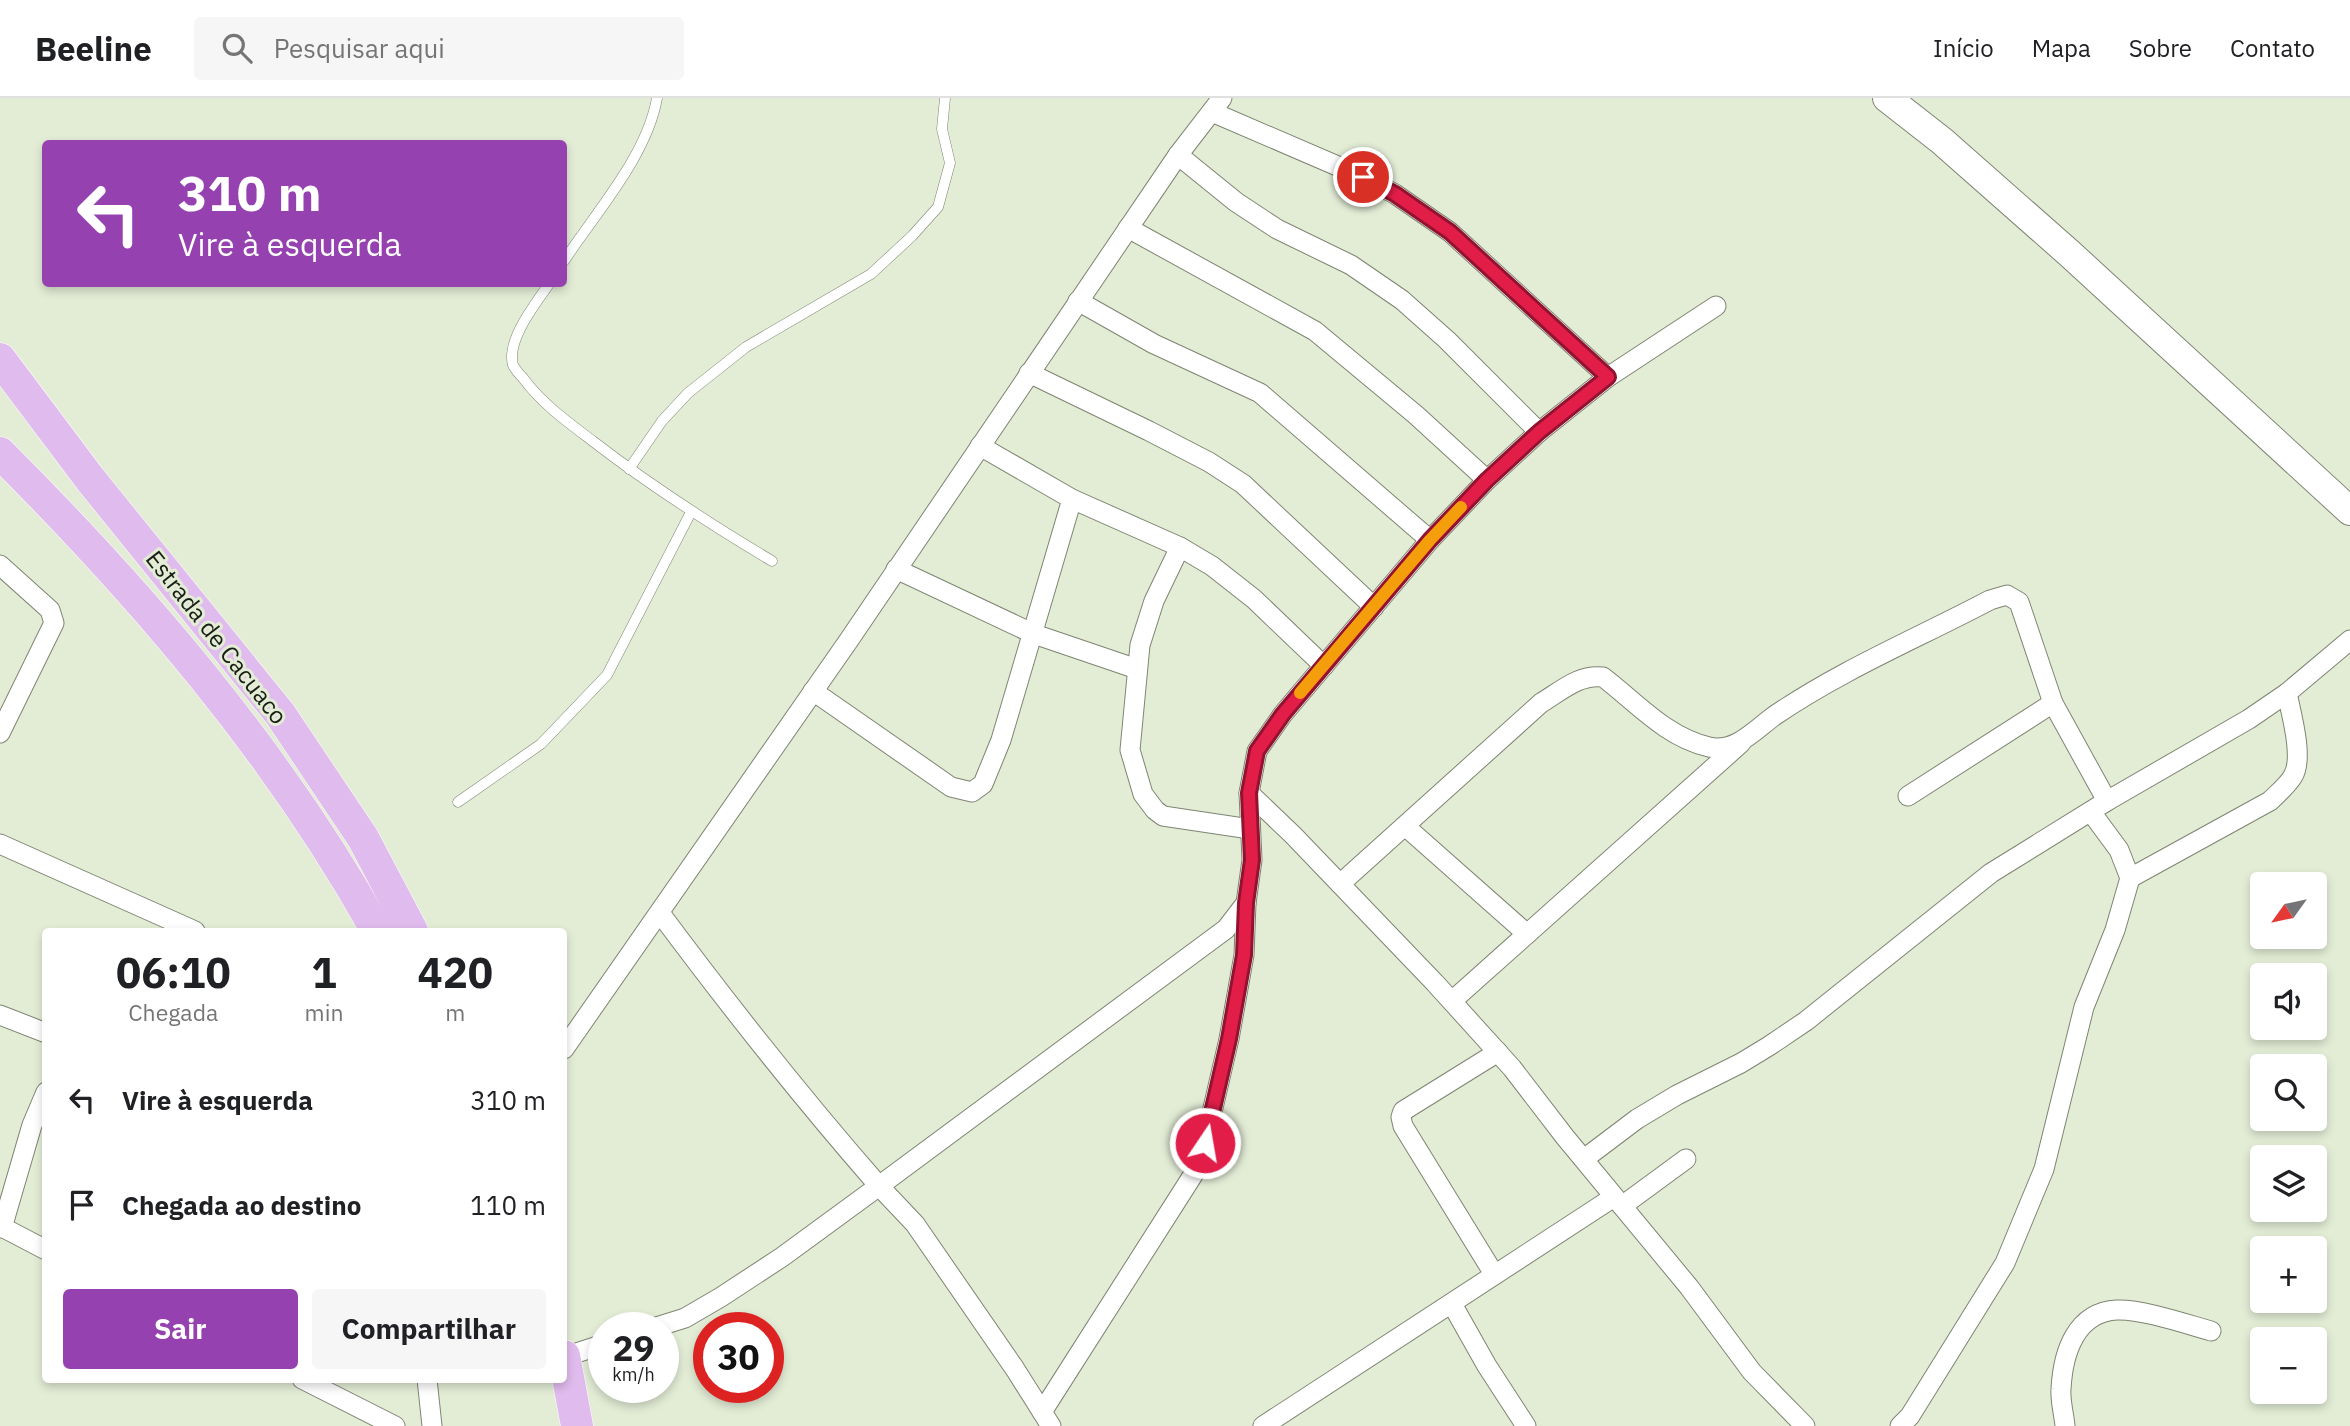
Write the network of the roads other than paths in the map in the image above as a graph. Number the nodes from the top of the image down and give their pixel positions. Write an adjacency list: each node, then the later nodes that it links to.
1 (657, 98): 7 (lane)
2 (945, 98): 17 (lane)
3 (1887, 98): 21 (street)
4 (1217, 105): 5 (street); 13 (street)
5 (1178, 155): 6 (street); 14 (street)
6 (1128, 228): 9 (street); 18 (street)
7 (567, 256)
8 (547, 287): 17 (lane)
9 (1077, 301): 12 (street); 22 (street)
10 (1716, 306): 13 (street)
11 (0, 359): 50 (main road, Estrada de Cacuaco)
12 (1028, 373): 15 (street); 27 (street)
13 (1608, 377): 14 (street)
14 (1539, 432): 18 (street)
15 (980, 446): 19 (street); 26 (street)
16 (0, 453): 49 (main road, Estrada de Cacuaco)
17 (629, 469): 20 (lane)
18 (1487, 480): 22 (street)
19 (1072, 499): 23 (street); 28 (street)
20 (691, 512): 24 (lane); 39 (lane)
21 (2350, 512)
22 (1430, 540): 27 (street)
23 (1181, 547): 30 (street); 31 (street)
24 (772, 561)
25 (0, 565): 35 (street)
26 (896, 569): 28 (street); 32 (street)
27 (1374, 607): 30 (street)
28 (1034, 634): 31 (street); 32 (street)
29 (2350, 640): 33 (street)
30 (1324, 666): 37 (street)
31 (1137, 669): 42 (street)
32 (813, 691): 47 (street)
33 (2287, 693): 40 (street); 44 (street)
34 (2053, 703): 36 (street); 38 (street); 40 (street)
35 (0, 733)
36 (1742, 741): 41 (street); 51 (street)
37 (1249, 793): 42 (street); 45 (street)
38 (1908, 796)
39 (458, 802)
40 (2099, 807): 44 (street); 58 (street)
41 (1405, 826): 45 (street); 51 (street)
42 (1250, 829): 46 (street)
43 (0, 844): 48 (street)
44 (2130, 878): 82 (street)
45 (1340, 884): 52 (street)
46 (1246, 903): 60 (street); 74 (street)
47 (660, 914): 55 (street); 60 (street)
48 (188, 928)
49 (375, 928)
50 (410, 928)
51 (1527, 934): 52 (street)
52 (1452, 1001): 56 (street)
53 (0, 1015): 54 (street)
54 (42, 1031)
55 (567, 1045)
56 (1498, 1052): 58 (street); 64 (street)
57 (42, 1101): 62 (street)
58 (1584, 1159): 61 (street)
59 (1686, 1159): 61 (street)
60 (879, 1186): 66 (street); 74 (street)
61 (1618, 1201): 64 (street); 81 (street)
62 (1, 1227): 63 (street)
63 (42, 1248)
64 (1494, 1274): 65 (street)
65 (1452, 1304): 79 (street); 80 (street)
66 (679, 1320)
67 (2211, 1331): 83 (street)
68 (588, 1349): 69 (street)
69 (567, 1356)
70 (567, 1373): 78 (main road)
71 (310, 1383): 75 (street)
72 (427, 1383): 76 (street)
73 (549, 1383): 77 (main road)
74 (1046, 1419)
75 (395, 1426)
76 (432, 1426)
77 (557, 1426)
78 (577, 1426)
79 (1262, 1426)
80 (1526, 1426)
81 (1805, 1426)
82 (1900, 1426)
83 (2065, 1426)

